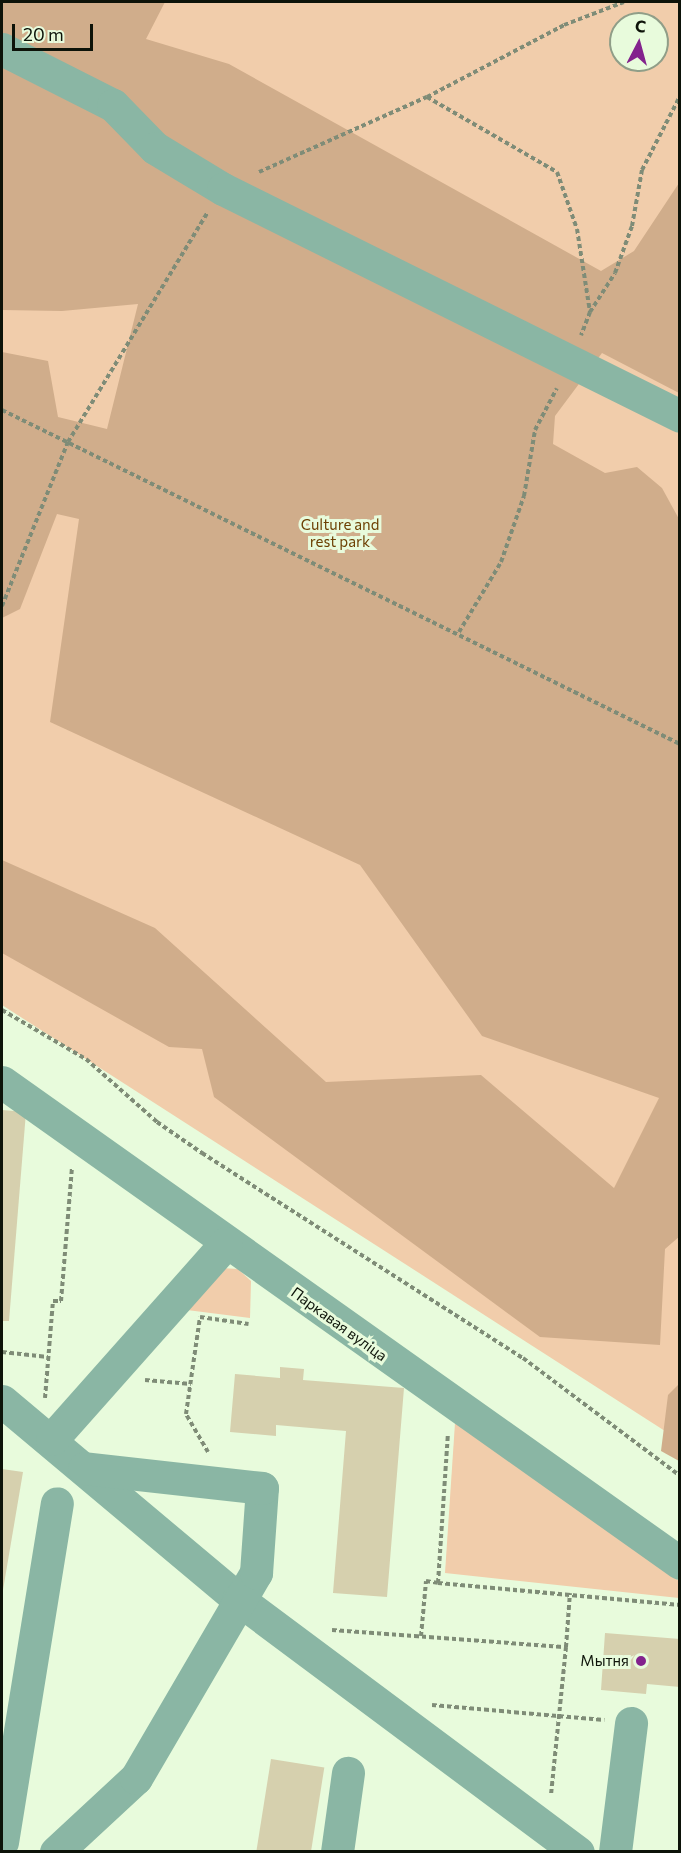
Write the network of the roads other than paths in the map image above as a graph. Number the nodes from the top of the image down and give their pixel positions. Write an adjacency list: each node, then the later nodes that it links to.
1 (2, 49): 2 (street)
2 (680, 416)
3 (2, 1082): 4 (street, Паркавая вуліца)
4 (226, 1243): 6 (street); 9 (street, Паркавая вуліца)
5 (2, 1401): 6 (street)
6 (47, 1435): 7 (street)
7 (84, 1468): 10 (street); 10 (street)
8 (57, 1503): 13 (street)
9 (680, 1563)
10 (238, 1599): 14 (street); 16 (street)
11 (631, 1723): 17 (street)
12 (348, 1773): 15 (street)
13 (2, 1842)
14 (56, 1851)
15 (337, 1851)
16 (578, 1851)
17 (615, 1851)

